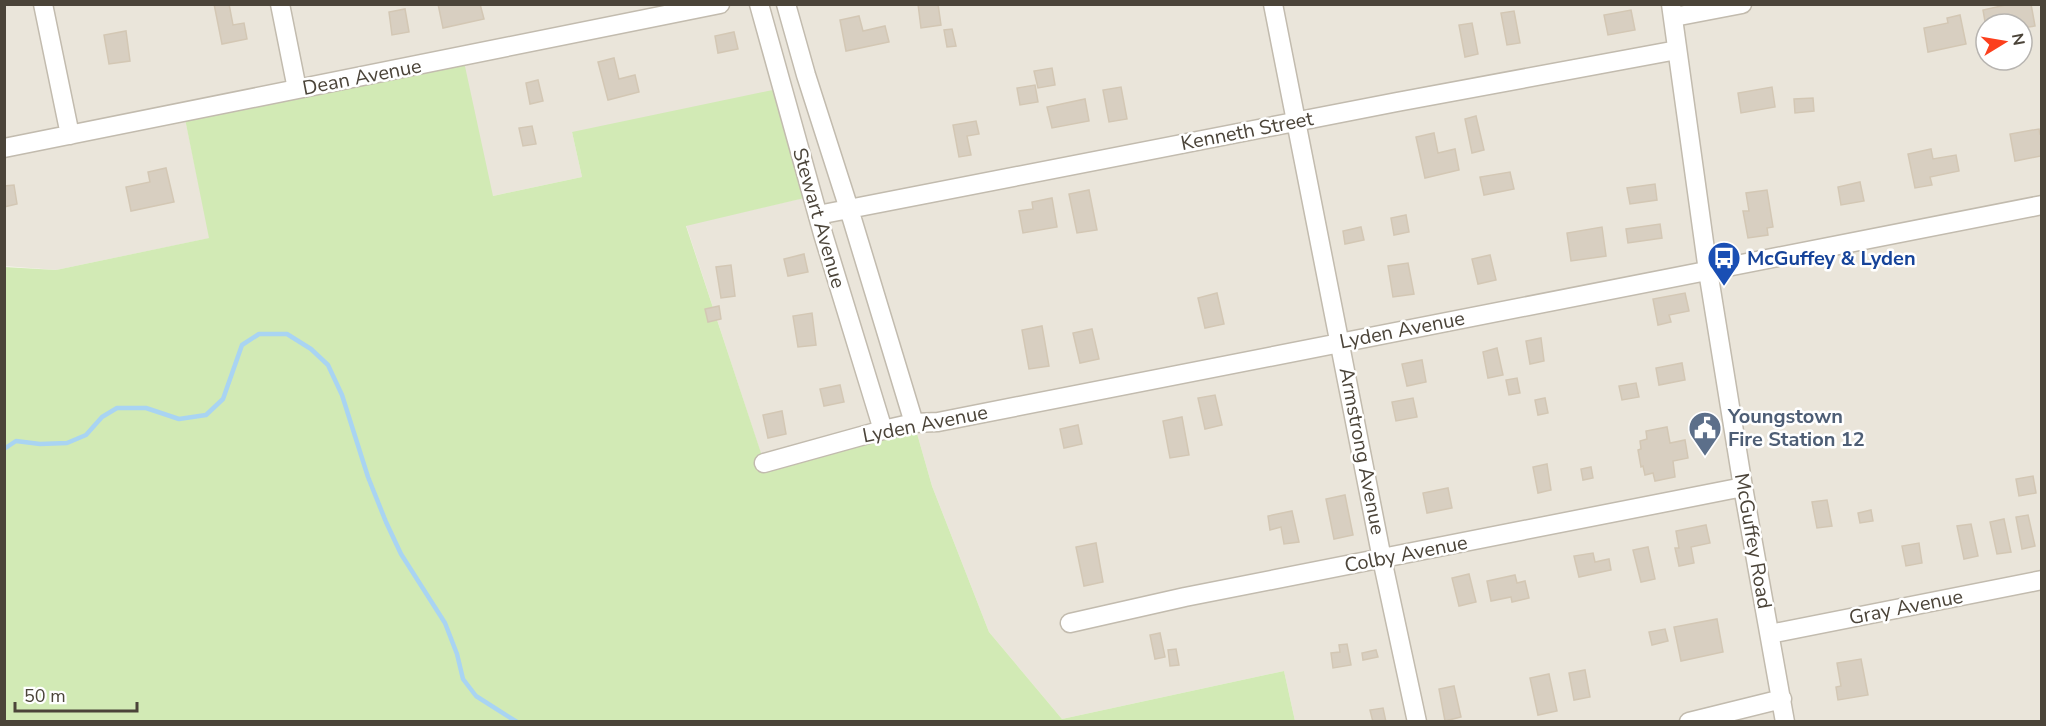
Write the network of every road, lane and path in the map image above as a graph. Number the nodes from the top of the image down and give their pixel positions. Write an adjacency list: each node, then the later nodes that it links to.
1 (43, 4): 12 (street)
2 (280, 4): 10 (street)
3 (720, 4): 10 (street, Dean Avenue)
4 (759, 4): 16 (street, Stewart Avenue)
5 (786, 4): 15 (street, Stewart Avenue)
6 (1273, 4): 11 (street, Armstrong Avenue)
7 (1742, 4): 8 (street)
8 (1672, 11): 9 (street, McGuffey Road)
9 (1677, 50): 11 (street, Kenneth Street); 17 (street, McGuffey Road)
10 (297, 89): 12 (street, Dean Avenue)
11 (1298, 122): 15 (street, Kenneth Street); 18 (street, Armstrong Avenue)
12 (70, 135): 13 (street, Dean Avenue)
13 (4, 148)
14 (2042, 206): 17 (street, Lyden Avenue)
15 (849, 209): 16 (street, Kenneth Street); 19 (street, Stewart Avenue)
16 (818, 215): 20 (street, Stewart Avenue)
17 (1708, 272): 18 (street, Lyden Avenue); 22 (street, McGuffey Road)
18 (1341, 342): 19 (street, Lyden Avenue); 23 (street, Armstrong Avenue)
19 (914, 423): 20 (street, Lyden Avenue)
20 (883, 430): 21 (street, Lyden Avenue)
21 (764, 463)
22 (1743, 487): 23 (street, Colby Avenue); 26 (street, McGuffey Road)
23 (1382, 559): 25 (street, Colby Avenue); 28 (street, Armstrong Avenue)
24 (2042, 580): 26 (street, Gray Avenue)
25 (1070, 623)
26 (1770, 634): 27 (street, McGuffey Road)
27 (1782, 699): 29 (street); 30 (street, McGuffey Road)
28 (1417, 722)
29 (1689, 722)
30 (1785, 722)

